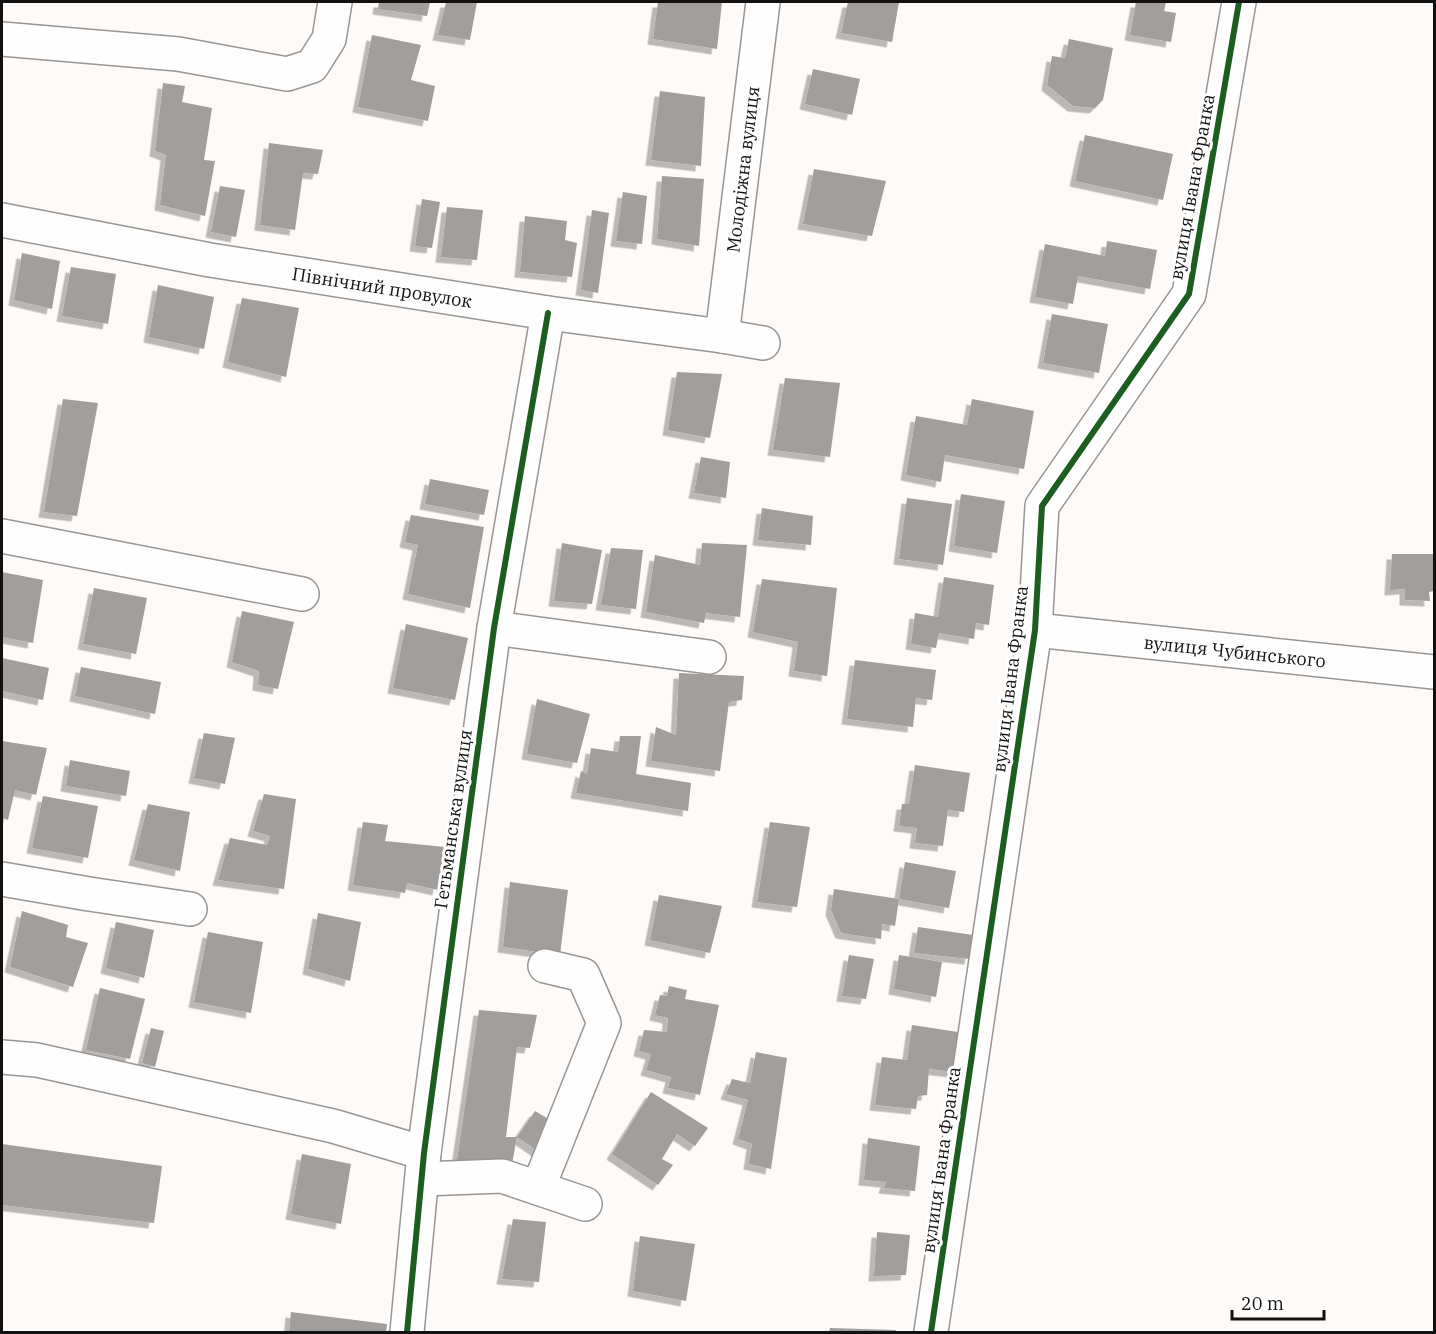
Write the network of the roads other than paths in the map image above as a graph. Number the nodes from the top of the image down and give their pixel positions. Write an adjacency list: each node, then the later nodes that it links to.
1 (335, 2): 4 (street)
2 (763, 2): 7 (street, Молодіжна вулиця)
3 (1239, 2): 12 (street, вулиця Івана Франка)
4 (2, 39)
5 (2, 220): 6 (street, Північний провулок)
6 (548, 313): 7 (street, Північний провулок); 11 (street, Гетьманська вулиця)
7 (722, 336): 8 (street, Північний провулок)
8 (763, 343)
9 (2, 536): 10 (street)
10 (302, 594)
11 (494, 628): 13 (street); 19 (street, Гетьманська вулиця)
12 (1035, 630): 14 (street, вулиця Чубинського); 23 (street, вулиця Івана Франка)
13 (709, 657)
14 (1434, 672)
15 (2, 879): 16 (street)
16 (190, 909)
17 (545, 966): 20 (street)
18 (2, 1057): 19 (street)
19 (423, 1166): 20 (street); 22 (street, Гетьманська вулиця)
20 (538, 1188): 21 (street)
21 (585, 1204)
22 (407, 1332)
23 (931, 1332)

